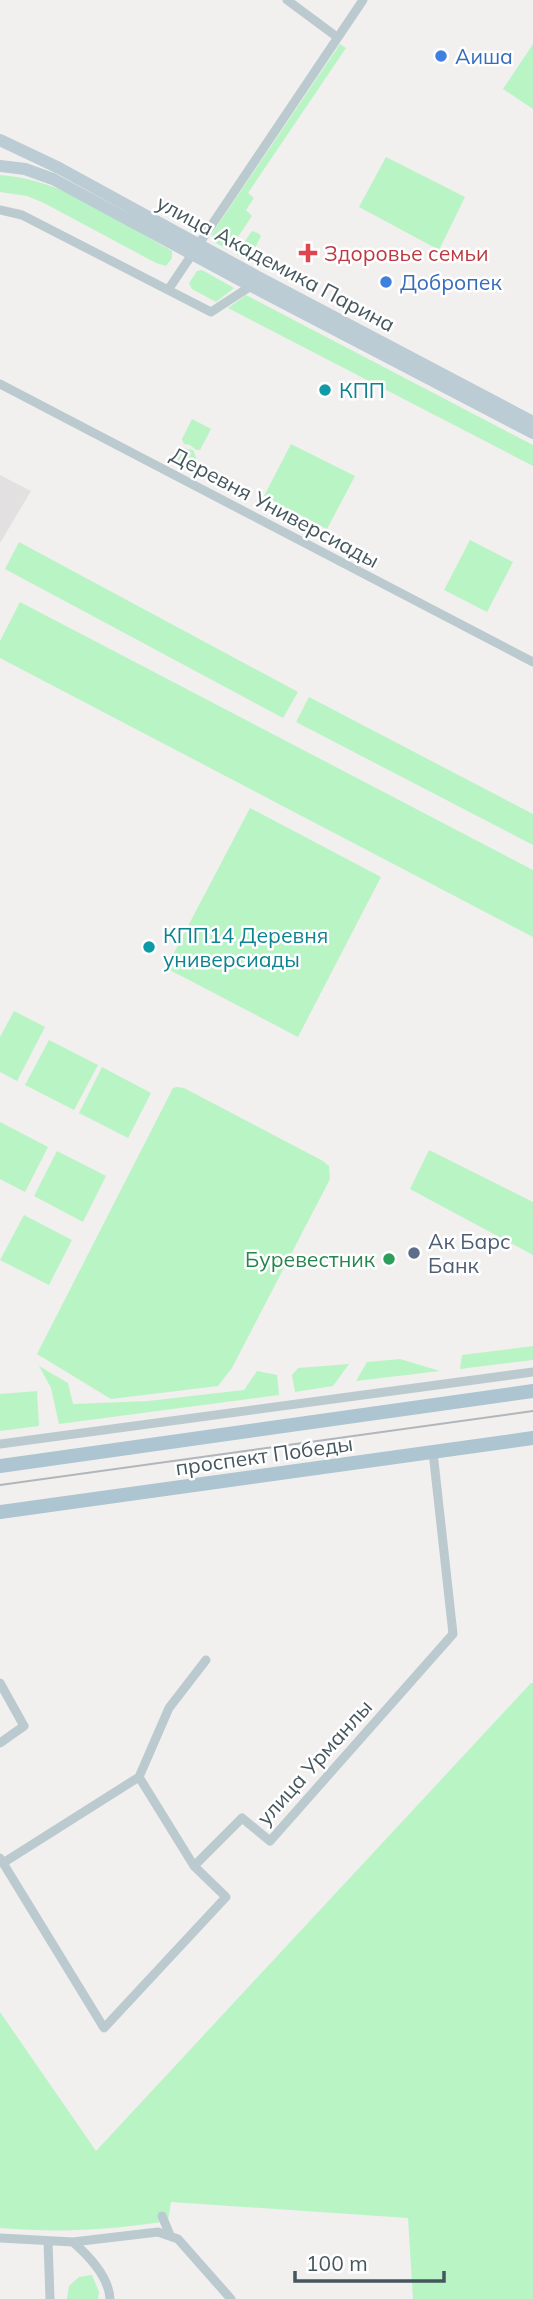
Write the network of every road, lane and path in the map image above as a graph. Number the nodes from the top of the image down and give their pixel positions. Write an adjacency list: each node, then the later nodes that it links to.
1 (287, 0): 3 (street)
2 (363, 0): 3 (street)
3 (337, 37): 7 (street)
4 (0, 140): 7 (main road, улица Академика Парина)
5 (0, 166): 7 (main road, улица Академика Парина)
6 (0, 210): 9 (street)
7 (195, 248): 8 (main road, улица Академика Парина); 9 (street); 11 (main road, улица Академика Парина)
8 (251, 286): 9 (street); 12 (main road, улица Академика Парина)
9 (168, 290)
10 (0, 384): 13 (street, Деревня Универсиады)
11 (533, 422)
12 (533, 433)
13 (533, 662)
14 (533, 1373): 17 (street)
15 (533, 1391): 19 (main road, проспект Победы)
16 (533, 1437): 18 (main road, проспект Победы)
17 (0, 1444)
18 (433, 1452): 20 (main road, проспект Победы); 26 (street, улица Урманлы)
19 (0, 1466)
20 (0, 1513)
21 (206, 1660): 24 (street)
22 (0, 1683): 23 (street)
23 (0, 1743)
24 (139, 1777): 25 (street); 26 (street)
25 (1, 1861): 26 (street)
26 (194, 1866)
27 (162, 2216): 28 (street)
28 (170, 2235): 31 (street); 34 (street)
29 (0, 2238): 30 (street)
30 (48, 2241): 31 (street); 32 (street)
31 (73, 2242): 33 (street)
32 (50, 2299)
33 (110, 2299)
34 (230, 2299)

